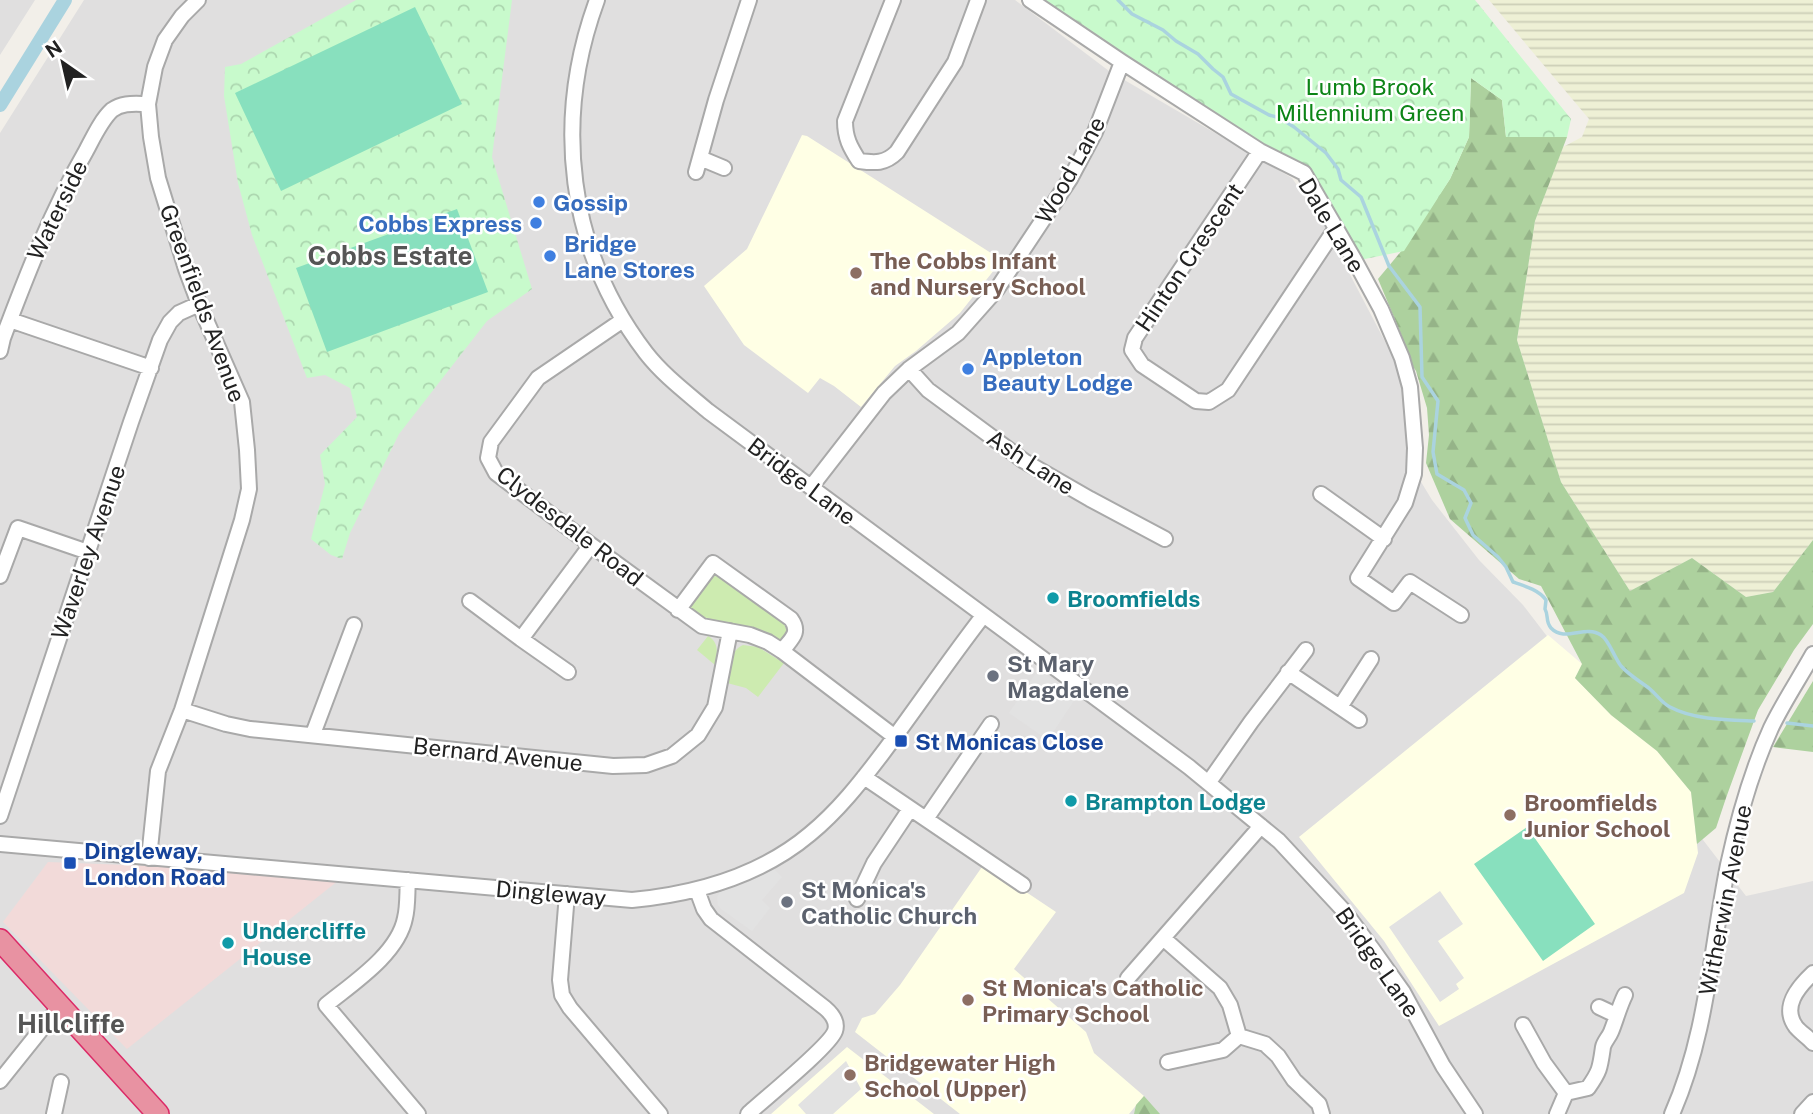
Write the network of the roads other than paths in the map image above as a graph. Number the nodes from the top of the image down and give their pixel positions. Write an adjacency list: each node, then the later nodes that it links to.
1 (198, 0): 8 (street, Greenfields Avenue)
2 (597, 0): 14 (street, Bridge Lane)
3 (749, 0): 10 (street)
4 (893, 0): 5 (street)
5 (978, 0)
6 (1030, 0): 7 (street, Dale Lane)
7 (1122, 62): 9 (street, Dale Lane); 17 (street, Wood Lane)
8 (148, 104): 12 (street, Greenfields Avenue); 13 (street, Waterside)
9 (1260, 151): 11 (street, Dale Lane); 11 (street, Hinton Crescent)
10 (724, 168)
11 (1336, 228): 21 (street, Dale Lane)
12 (199, 304): 16 (street, Waverley Avenue); 39 (street, Greenfields Avenue)
13 (10, 320): 15 (street, Waterside); 16 (street)
14 (623, 320): 18 (street, Bridge Lane); 22 (street, Clydesdale Road)
15 (0, 351)
16 (151, 368): 23 (street, Waverley Avenue)
17 (909, 369): 18 (street, Wood Lane); 20 (street, Ash Lane)
18 (811, 487): 28 (street, Bridge Lane)
19 (1321, 494): 21 (street)
20 (1165, 539)
21 (1384, 539): 27 (street, Dale Lane)
22 (591, 545): 26 (street, Clydesdale Road); 31 (street)
23 (88, 552): 24 (street); 47 (street, Waverley Avenue)
24 (2, 566)
25 (470, 601): 31 (street)
26 (678, 610): 30 (street, Clydesdale Road); 33 (street)
27 (1461, 615)
28 (983, 616): 43 (street, Dingleway); 45 (street, Bridge Lane)
29 (354, 625): 42 (street)
30 (730, 631): 33 (street, Clydesdale Road); 42 (street, Bernard Avenue)
31 (522, 639): 36 (street)
32 (1306, 650): 37 (street)
33 (782, 651): 43 (street, Clydesdale Road)
34 (1813, 654): 81 (street, Witherwin Avenue)
35 (1371, 659): 38 (street)
36 (568, 672)
37 (1288, 672): 38 (street); 45 (street)
38 (1340, 707): 40 (street)
39 (182, 710): 42 (street, Bernard Avenue); 51 (street, Greenfields Avenue)
40 (1359, 720)
41 (991, 724): 48 (street)
42 (313, 734)
43 (895, 737): 44 (street, Dingleway)
44 (864, 777): 46 (street); 54 (street, Dingleway)
45 (1209, 782): 49 (street, Bridge Lane)
46 (910, 809): 48 (street); 56 (street)
47 (0, 816)
48 (926, 819): 53 (street)
49 (1261, 825): 57 (street); 79 (street, Bridge Lane)
50 (0, 844): 51 (street, Dingleway)
51 (149, 858): 52 (street, Dingleway)
52 (408, 880): 55 (street, Dingleway); 75 (street)
53 (1023, 885)
54 (697, 890): 55 (street, Dingleway); 77 (street)
55 (568, 894): 76 (street)
56 (857, 899)
57 (1163, 938): 60 (street); 66 (street)
58 (0, 940): 62 (highway)
59 (1813, 973): 67 (street)
60 (1128, 978)
61 (1625, 995): 64 (street)
62 (60, 1006): 69 (street); 74 (highway)
63 (1599, 1007): 64 (street)
64 (1616, 1015): 71 (street)
65 (1523, 1025): 71 (street)
66 (1239, 1037): 68 (street); 78 (street)
67 (1813, 1043)
68 (1168, 1062)
69 (0, 1081)
70 (61, 1082): 73 (street)
71 (1566, 1093): 80 (street)
72 (1813, 1102): 82 (street)
73 (54, 1114)
74 (158, 1114)
75 (418, 1114)
76 (660, 1114)
77 (748, 1114)
78 (1322, 1114)
79 (1475, 1114)
80 (1557, 1114)
81 (1672, 1114)
82 (1802, 1114)

